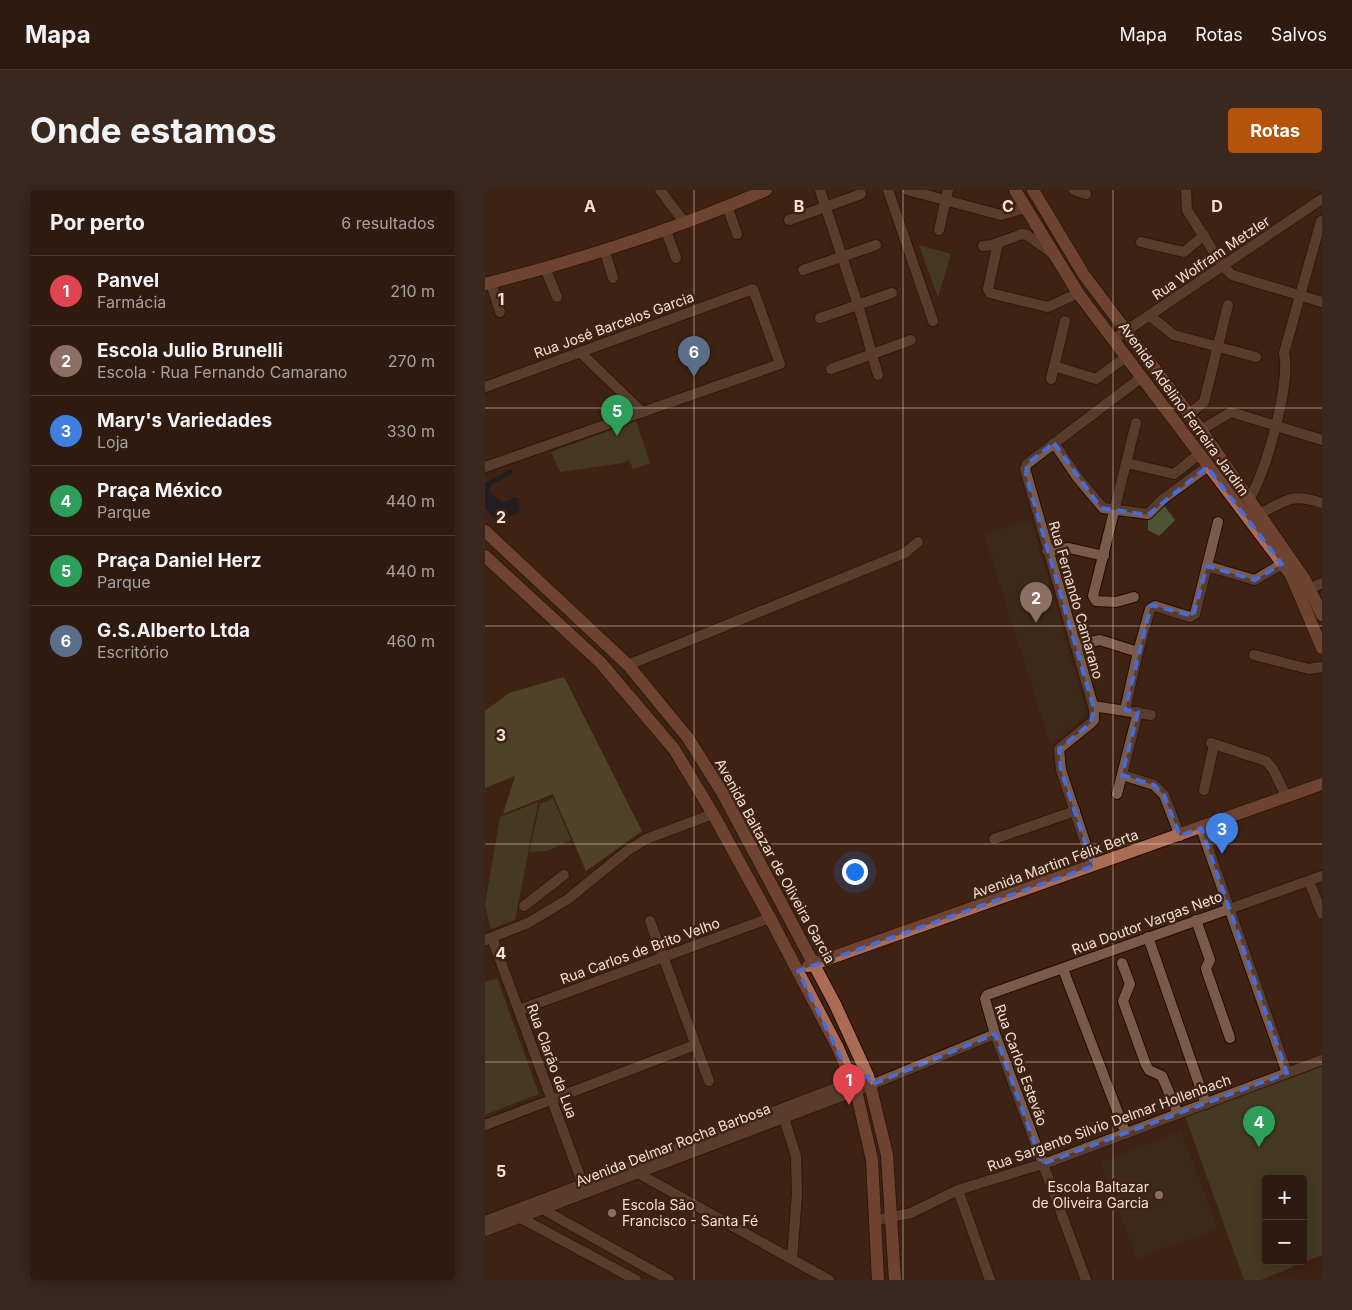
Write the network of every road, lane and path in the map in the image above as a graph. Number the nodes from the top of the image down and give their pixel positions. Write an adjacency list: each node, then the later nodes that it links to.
1 (660, 190): 21 (street)
2 (766, 190): 15 (main road)
3 (820, 190): 16 (street)
4 (888, 190): 49 (street)
5 (907, 190): 14 (street)
6 (949, 190): 14 (street)
7 (1015, 190): 17 (main road, Avenida Adelino Ferreira Jardim)
8 (1033, 190): 51 (main road, Avenida Adelino Ferreira Jardim)
9 (1074, 190): 12 (street)
10 (1185, 190): 25 (street)
11 (861, 194): 16 (street)
12 (1086, 194)
13 (1322, 198): 18 (street, Rua Wolfram Metzler)
14 (946, 201): 17 (street); 23 (street)
15 (727, 206): 21 (main road); 24 (street)
16 (826, 207): 19 (street); 32 (street)
17 (1025, 208): 31 (main road, Avenida Adelino Ferreira Jardim)
18 (1300, 214): 20 (street); 34 (street, Rua Wolfram Metzler)
19 (789, 220)
20 (1321, 221): 41 (street)
21 (684, 222): 22 (main road)
22 (665, 228): 30 (main road); 33 (street)
23 (939, 230)
24 (737, 234)
25 (1204, 236): 26 (street); 34 (street)
26 (1141, 242)
27 (999, 243): 29 (street); 31 (street); 39 (street)
28 (876, 245): 32 (street)
29 (983, 246)
30 (604, 249): 35 (main road); 37 (street)
31 (1052, 253): 39 (main road, Avenida Adelino Ferreira Jardim)
32 (842, 257): 36 (street); 44 (street)
33 (676, 258)
34 (1223, 266): 41 (street); 47 (street, Rua Wolfram Metzler)
35 (545, 268): 38 (main road); 42 (street)
36 (803, 270)
37 (613, 278)
38 (488, 284): 46 (street)
39 (1078, 293): 52 (main road, Avenida Adelino Ferreira Jardim)
40 (892, 294): 44 (street)
41 (1299, 296): 43 (street); 68 (street)
42 (557, 297)
43 (1322, 302)
44 (858, 305): 48 (street); 56 (street)
45 (1227, 305): 54 (street)
46 (500, 312)
47 (1150, 316): 51 (street, Rua Wolfram Metzler); 54 (street)
48 (820, 318)
49 (933, 321)
50 (1065, 321): 59 (street)
51 (1127, 331): 52 (street, Rua Wolfram Metzler); 66 (main road, Avenida Adelino Ferreira Jardim)
52 (1114, 339): 57 (main road, Avenida Adelino Ferreira Jardim)
53 (911, 340): 56 (street)
54 (1218, 346): 58 (street); 66 (street)
55 (581, 352): 64 (street, Rua José Barcelos Garcia); 65 (street); 65 (street, Rua José Barcelos Garcia)
56 (872, 354): 60 (street); 61 (street)
57 (1127, 356): 59 (street); 62 (main road, Avenida Adelino Ferreira Jardim)
58 (1256, 357)
59 (1054, 366): 63 (street)
60 (831, 369)
61 (878, 375)
62 (1142, 377): 71 (street, Rua Fernando Camarano); 73 (main road, Avenida Adelino Ferreira Jardim)
63 (1051, 379)
64 (485, 387)
65 (642, 412): 75 (street)
66 (1189, 414): 69 (main road, Avenida Adelino Ferreira Jardim)
67 (1136, 423): 74 (street)
68 (1275, 426): 69 (street); 70 (street); 79 (street)
69 (1201, 430): 72 (main road, Avenida Adelino Ferreira Jardim)
70 (1322, 440)
71 (1054, 443): 81 (street); 86 (street, Rua Fernando Camarano)
72 (1218, 454): 76 (main road); 77 (main road, Avenida Adelino Ferreira Jardim)
73 (1198, 455): 74 (street); 76 (main road, Avenida Adelino Ferreira Jardim)
74 (1127, 463): 81 (street)
75 (485, 467)
76 (1207, 467): 78 (main road, Avenida Adelino Ferreira Jardim); 81 (street)
77 (1232, 474): 78 (main road); 79 (main road, Avenida Adelino Ferreira Jardim)
78 (1220, 484): 89 (main road, Avenida Adelino Ferreira Jardim)
79 (1249, 499): 82 (main road, Avenida Adelino Ferreira Jardim)
80 (1322, 502): 82 (street)
81 (1116, 508): 88 (street)
82 (1259, 514): 91 (main road, Avenida Adelino Ferreira Jardim)
83 (1218, 522): 90 (street)
84 (485, 531): 98 (main road, Avenida Baltazar de Oliveira Garcia)
85 (918, 542): 98 (street)
86 (1047, 551): 88 (street); 94 (street, Rua Fernando Camarano)
87 (485, 556): 110 (main road)
88 (1104, 556): 92 (street)
89 (1282, 564): 90 (street); 95 (main road, Avenida Adelino Ferreira Jardim)
90 (1207, 566): 96 (street)
91 (1316, 586): 93 (main road, Avenida Adelino Ferreira Jardim)
92 (1134, 597)
93 (1322, 615)
94 (1075, 645): 96 (street); 100 (street, Rua Fernando Camarano)
95 (1322, 648)
96 (1137, 652): 101 (street)
97 (1254, 655): 99 (street)
98 (629, 666): 128 (main road, Avenida Baltazar de Oliveira Garcia)
99 (1322, 667)
100 (1093, 706): 101 (street); 109 (street)
101 (1125, 710): 102 (street)
102 (1138, 712): 103 (street); 104 (street)
103 (1151, 715)
104 (1122, 775): 107 (street); 112 (street)
105 (1322, 784): 108 (main road, Avenida Martim Félix Berta)
106 (1204, 790): 108 (street)
107 (1117, 794)
108 (1286, 796): 111 (main road, Avenida Martim Félix Berta)
109 (1075, 812): 113 (street); 114 (street)
110 (713, 814): 121 (main road); 125 (street)
111 (1201, 828): 112 (main road, Avenida Martim Félix Berta); 119 (street)
112 (1180, 836): 114 (main road, Avenida Martim Félix Berta)
113 (994, 839)
114 (1093, 866): 128 (main road, Avenida Martim Félix Berta)
115 (564, 875): 118 (street)
116 (1322, 876): 117 (street, Rua Doutor Vargas Neto)
117 (1309, 881): 119 (street, Rua Doutor Vargas Neto); 120 (street)
118 (524, 906)
119 (1229, 908): 123 (street, Rua Doutor Vargas Neto); 137 (street)
120 (1322, 914)
121 (770, 918): 126 (street, Rua Carlos de Brito Velho); 130 (main road)
122 (650, 920): 126 (street)
123 (1196, 920): 124 (street, Rua Doutor Vargas Neto); 134 (street)
124 (1148, 937): 129 (street, Rua Doutor Vargas Neto); 142 (street)
125 (488, 939): 132 (street, Rua Clarão da Lua)
126 (663, 957): 132 (street, Rua Carlos de Brito Velho); 135 (street)
127 (1122, 963): 144 (street)
128 (814, 964): 130 (main road, Avenida Martim Félix Berta); 138 (main road, Avenida Baltazar de Oliveira Garcia)
129 (1063, 969): 131 (street, Rua Doutor Vargas Neto); 146 (street)
130 (798, 971): 140 (main road)
131 (985, 999): 133 (street, Rua Carlos Estevão)
132 (519, 1010): 141 (street, Rua Clarão da Lua)
133 (995, 1034): 138 (street, Avenida Delmar Rocha Barbosa); 147 (street, Rua Carlos Estevão)
134 (1230, 1038)
135 (695, 1045): 139 (street); 141 (street)
136 (1322, 1060): 137 (street, Rua Sargento Silvio Delmar Hollenbach)
137 (1287, 1073): 142 (street, Rua Sargento Silvio Delmar Hollenbach)
138 (870, 1080): 140 (street, Avenida Delmar Rocha Barbosa); 156 (main road, Avenida Baltazar de Oliveira Garcia)
139 (709, 1081)
140 (855, 1086): 143 (street, Avenida Delmar Rocha Barbosa); 157 (main road)
141 (550, 1099): 145 (street); 150 (street, Rua Clarão da Lua)
142 (1206, 1104): 144 (street, Rua Sargento Silvio Delmar Hollenbach)
143 (783, 1113): 148 (street, Avenida Delmar Rocha Barbosa); 149 (street, Avenida Delmar Rocha Barbosa); 162 (street)
144 (1178, 1114): 146 (street, Rua Sargento Silvio Delmar Hollenbach)
145 (485, 1125)
146 (1126, 1134): 147 (street, Rua Sargento Silvio Delmar Hollenbach)
147 (1043, 1164): 151 (street, Rua Sargento Silvio Delmar Hollenbach); 169 (street, Rua Carlos Estevão)
148 (625, 1167): 149 (street); 150 (street, Avenida Delmar Rocha Barbosa)
149 (638, 1174): 150 (street, Avenida Delmar Rocha Barbosa); 162 (street)
150 (585, 1188): 152 (street, Avenida Delmar Rocha Barbosa); 153 (street, Avenida Delmar Rocha Barbosa)
151 (958, 1190): 156 (street, Rua Sargento Silvio Delmar Hollenbach); 168 (street)
152 (531, 1203): 153 (street); 154 (street, Avenida Delmar Rocha Barbosa)
153 (541, 1208): 155 (street, Avenida Delmar Rocha Barbosa); 160 (street)
154 (507, 1212): 155 (street); 158 (street, Avenida Delmar Rocha Barbosa)
155 (520, 1217): 159 (street, Avenida Delmar Rocha Barbosa); 161 (street)
156 (893, 1218): 157 (street, Rua Sargento Silvio Delmar Hollenbach); 167 (main road, Avenida Baltazar de Oliveira Garcia)
157 (877, 1220): 166 (main road)
158 (485, 1221)
159 (485, 1231)
160 (595, 1240): 161 (street); 164 (street)
161 (588, 1254): 163 (street)
162 (792, 1259): 165 (street)
163 (636, 1280)
164 (669, 1280)
165 (829, 1280)
166 (878, 1280)
167 (895, 1280)
168 (990, 1280)
169 (1085, 1280)

